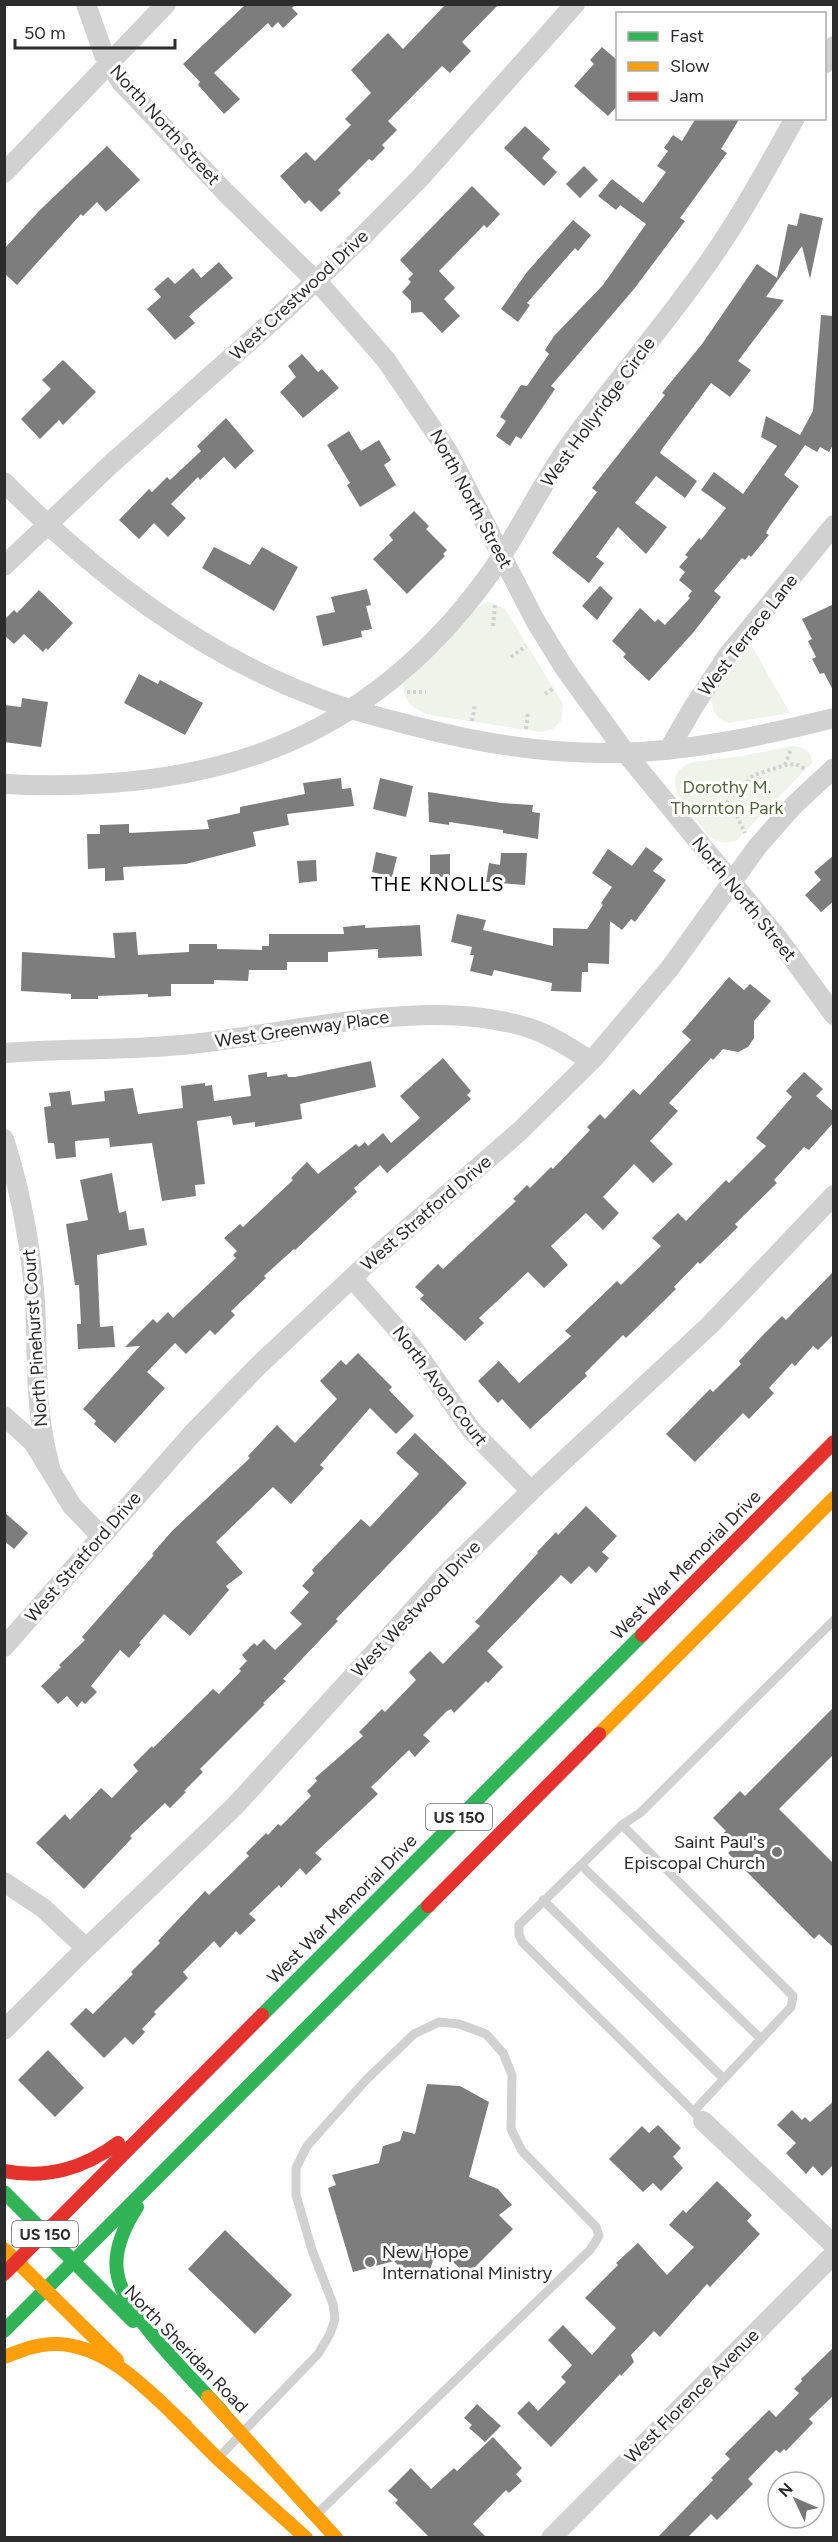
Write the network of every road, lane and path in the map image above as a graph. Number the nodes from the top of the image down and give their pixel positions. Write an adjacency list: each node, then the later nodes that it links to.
1 (86, 4): 6 (street, North North Street)
2 (166, 4): 6 (street)
3 (575, 4): 9 (street, West Crestwood Drive)
4 (834, 46): 5 (street)
5 (826, 62)
6 (109, 64): 8 (street); 9 (street, North North Street)
7 (794, 120): 13 (street, West Hollyridge Circle)
8 (4, 173)
9 (316, 281): 11 (street, West Crestwood Drive); 13 (street, North North Street)
10 (4, 483): 11 (street)
11 (47, 524): 14 (street, West Crestwood Drive); 24 (street)
12 (834, 525): 30 (street, West Terrace Lane)
13 (502, 555): 24 (street, West Hollyridge Circle); 31 (street, North North Street)
14 (4, 566)
15 (495, 604): 16 (path)
16 (493, 626)
17 (526, 646): 18 (path)
18 (511, 657)
19 (554, 687): 22 (path)
20 (426, 692): 21 (path)
21 (414, 694)
22 (545, 694)
23 (475, 705): 25 (path)
24 (351, 709): 31 (street); 35 (street, West Hollyridge Circle)
25 (474, 712)
26 (528, 713): 28 (path)
27 (834, 718): 30 (street)
28 (526, 729)
29 (791, 746): 32 (path)
30 (669, 749): 31 (street)
31 (626, 753): 41 (street, North North Street)
32 (784, 765): 34 (path); 36 (path)
33 (834, 768): 41 (street, West Stratford Drive)
34 (805, 769)
35 (4, 784)
36 (742, 793)
37 (726, 801): 38 (path)
38 (734, 812): 39 (path); 40 (path)
39 (692, 814)
40 (745, 834)
41 (732, 881): 42 (street, North North Street); 44 (street, West Stratford Drive)
42 (834, 1016)
43 (4, 1053): 44 (street, West Greenway Place)
44 (591, 1061): 47 (street, West Stratford Drive)
45 (4, 1139): 50 (street, North Pinehurst Court)
46 (834, 1195): 51 (street, West Westwood Drive)
47 (352, 1278): 51 (street, North Avon Court); 53 (street, West Stratford Drive)
48 (4, 1416): 50 (street)
49 (834, 1442): 62 (main road, West War Memorial Drive / US 150)
50 (50, 1467): 53 (street)
51 (531, 1491): 60 (street, West Westwood Drive)
52 (834, 1498): 66 (main road, US 150)
53 (101, 1536): 55 (street, West Stratford Drive)
54 (834, 1620): 56 (lane)
55 (4, 1647)
56 (622, 1826): 57 (lane); 63 (lane)
57 (581, 1864): 59 (lane); 63 (lane)
58 (4, 1882): 60 (street)
59 (543, 1900): 64 (lane); 65 (lane)
60 (86, 1948): 61 (street, West Westwood Drive)
61 (4, 2030)
62 (242, 2036): 67 (main road); 69 (main road, West War Memorial Drive / US 150)
63 (761, 2039): 64 (lane)
64 (724, 2079): 65 (lane)
65 (698, 2116): 70 (street)
66 (211, 2123): 73 (main road, US 150); 79 (main road)
67 (4, 2171)
68 (4, 2192): 69 (main road, North Sheridan Road)
69 (46, 2233): 73 (main road, North Sheridan Road); 74 (main road, West War Memorial Drive / US 150)
70 (834, 2245)
71 (4, 2249): 74 (main road)
72 (834, 2254): 86 (street, West Florence Avenue)
73 (74, 2261): 76 (main road, US 150); 79 (main road, North Sheridan Road)
74 (17, 2262): 75 (main road, West War Memorial Drive / US 150); 76 (main road)
75 (4, 2274)
76 (46, 2290): 77 (main road, US 150); 80 (main road)
77 (4, 2331)
78 (4, 2357): 80 (main road)
79 (223, 2413): 81 (main road, North Sheridan Road)
80 (186, 2427): 82 (main road)
81 (243, 2433): 82 (lane); 83 (main road, North Sheridan Road); 83 (lane)
82 (218, 2459): 84 (main road)
83 (316, 2515): 84 (lane); 85 (main road, North Sheridan Road)
84 (302, 2535)
85 (336, 2538)
86 (551, 2538)

